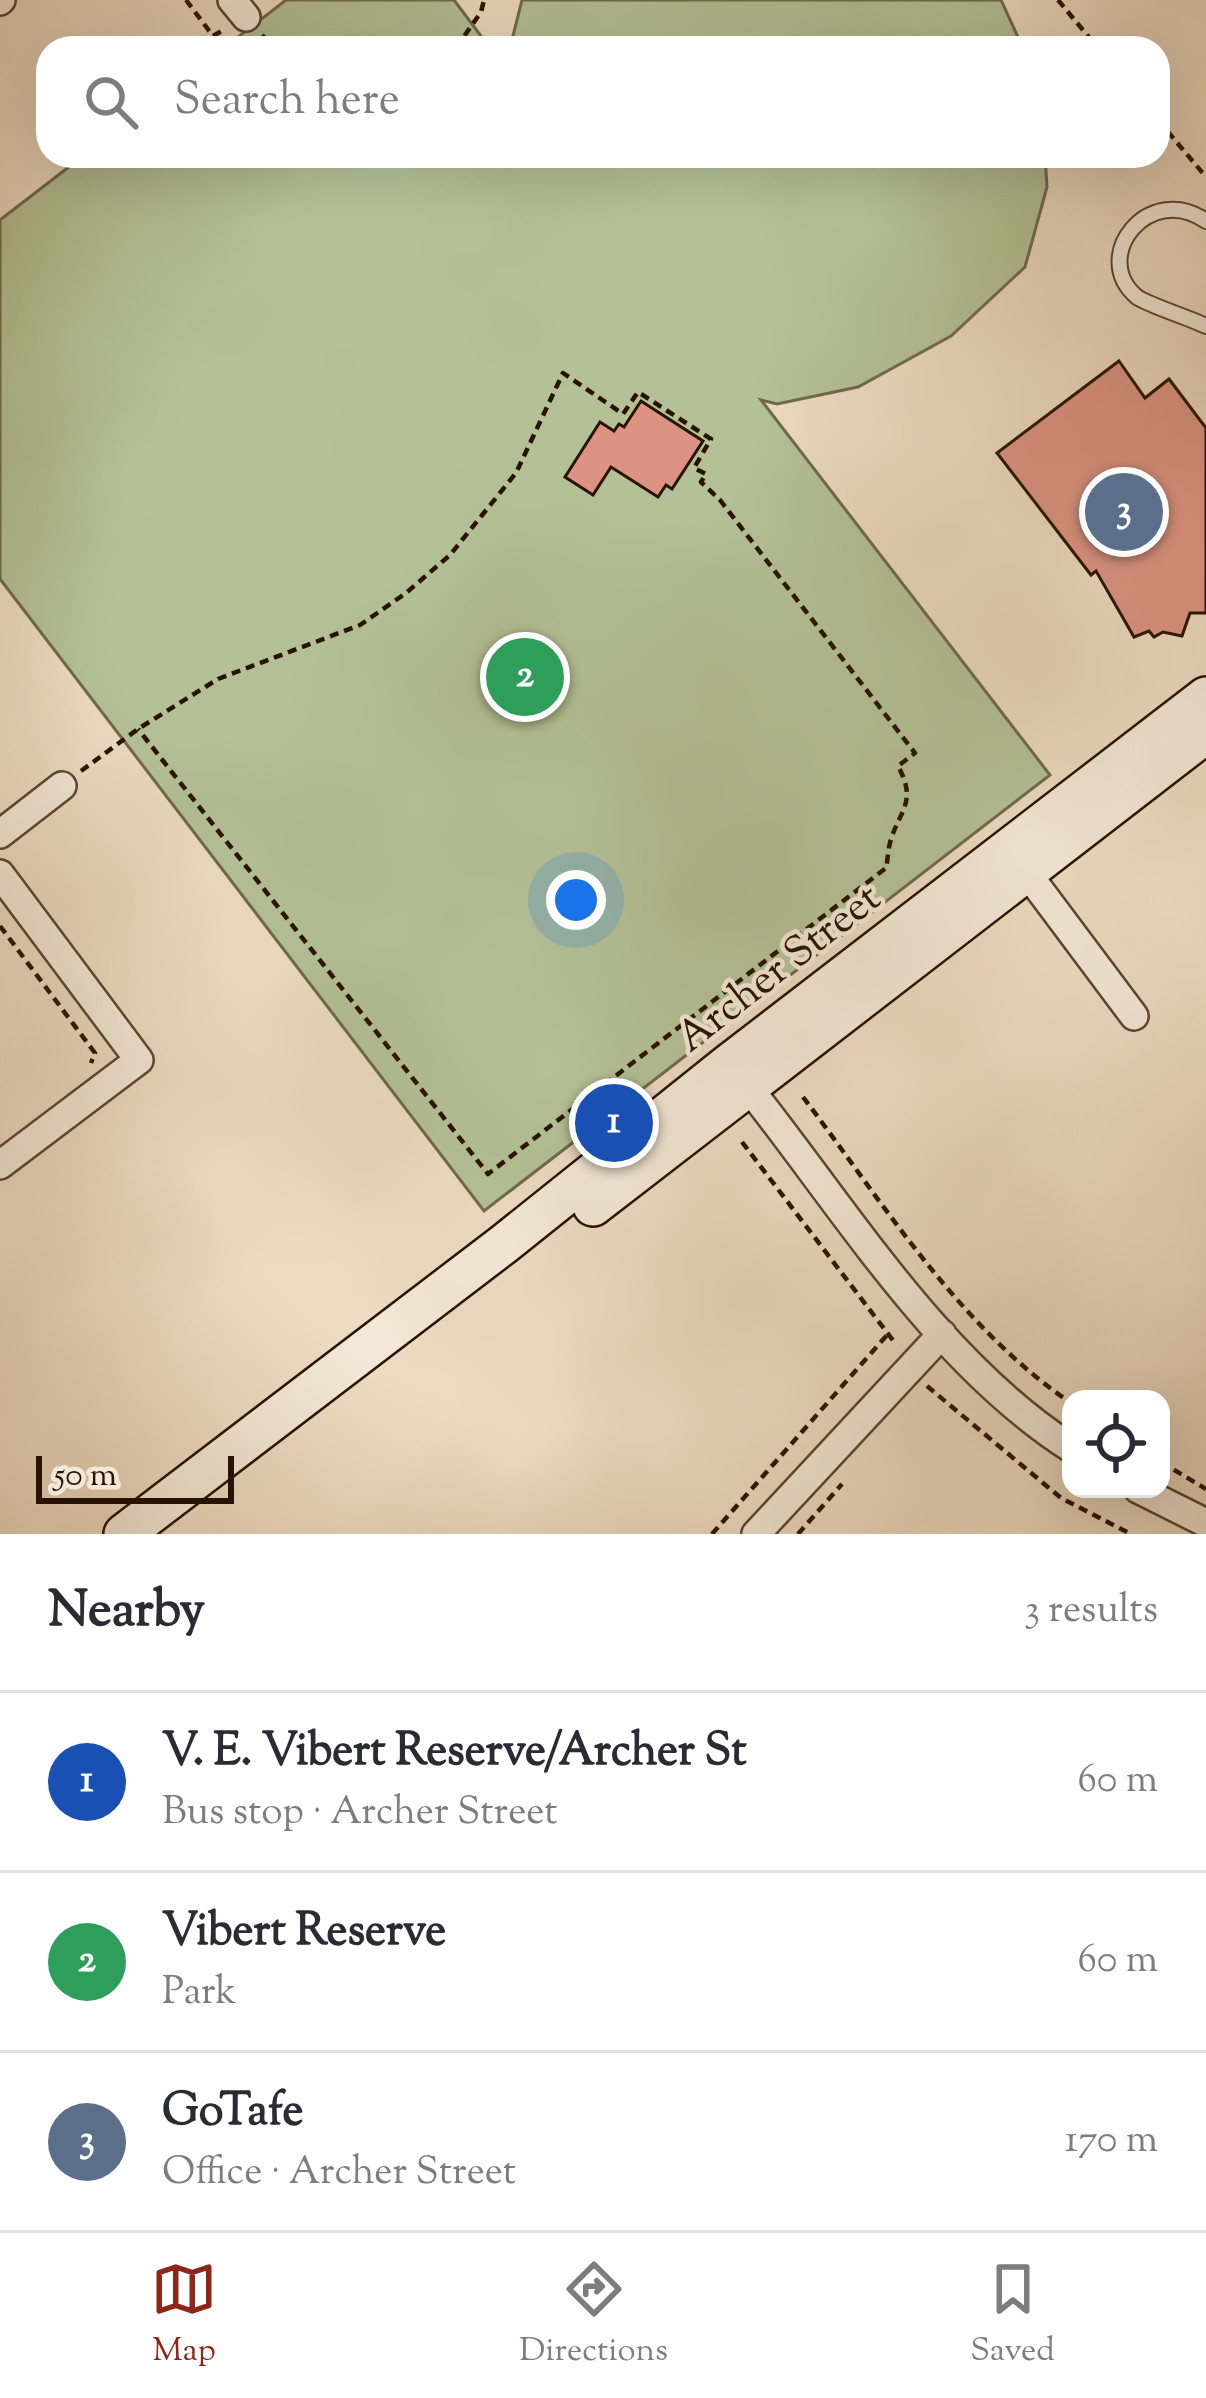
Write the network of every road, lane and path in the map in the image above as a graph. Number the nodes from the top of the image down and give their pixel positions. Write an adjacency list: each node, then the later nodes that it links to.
1 (484, 0): 3 (path)
2 (1058, 0): 4 (path)
3 (465, 36)
4 (1088, 36)
5 (1170, 134): 6 (path)
6 (1206, 178)
7 (1206, 221): 8 (lane)
8 (1206, 326)
9 (1206, 697): 14 (main road, Archer Street)
10 (138, 729): 10 (path); 12 (path)
11 (1206, 733): 14 (main road, Archer Street)
12 (62, 786): 13 (street)
13 (0, 834)
14 (1017, 860): 17 (street); 19 (main road, Archer Street)
15 (0, 874): 21 (street)
16 (0, 926): 18 (path)
17 (1134, 1016)
18 (87, 1072)
19 (738, 1074): 23 (street); 29 (main road, Archer Street)
20 (803, 1097): 24 (path)
21 (0, 1165)
22 (888, 1334): 32 (path)
23 (942, 1334): 25 (street); 33 (street)
24 (1062, 1397)
25 (1062, 1441)
26 (1170, 1467): 27 (path)
27 (1206, 1489)
28 (1156, 1498): 30 (street)
29 (172, 1520): 31 (main road, Archer Street)
30 (1206, 1523)
31 (124, 1534)
32 (712, 1534)
33 (756, 1534)

